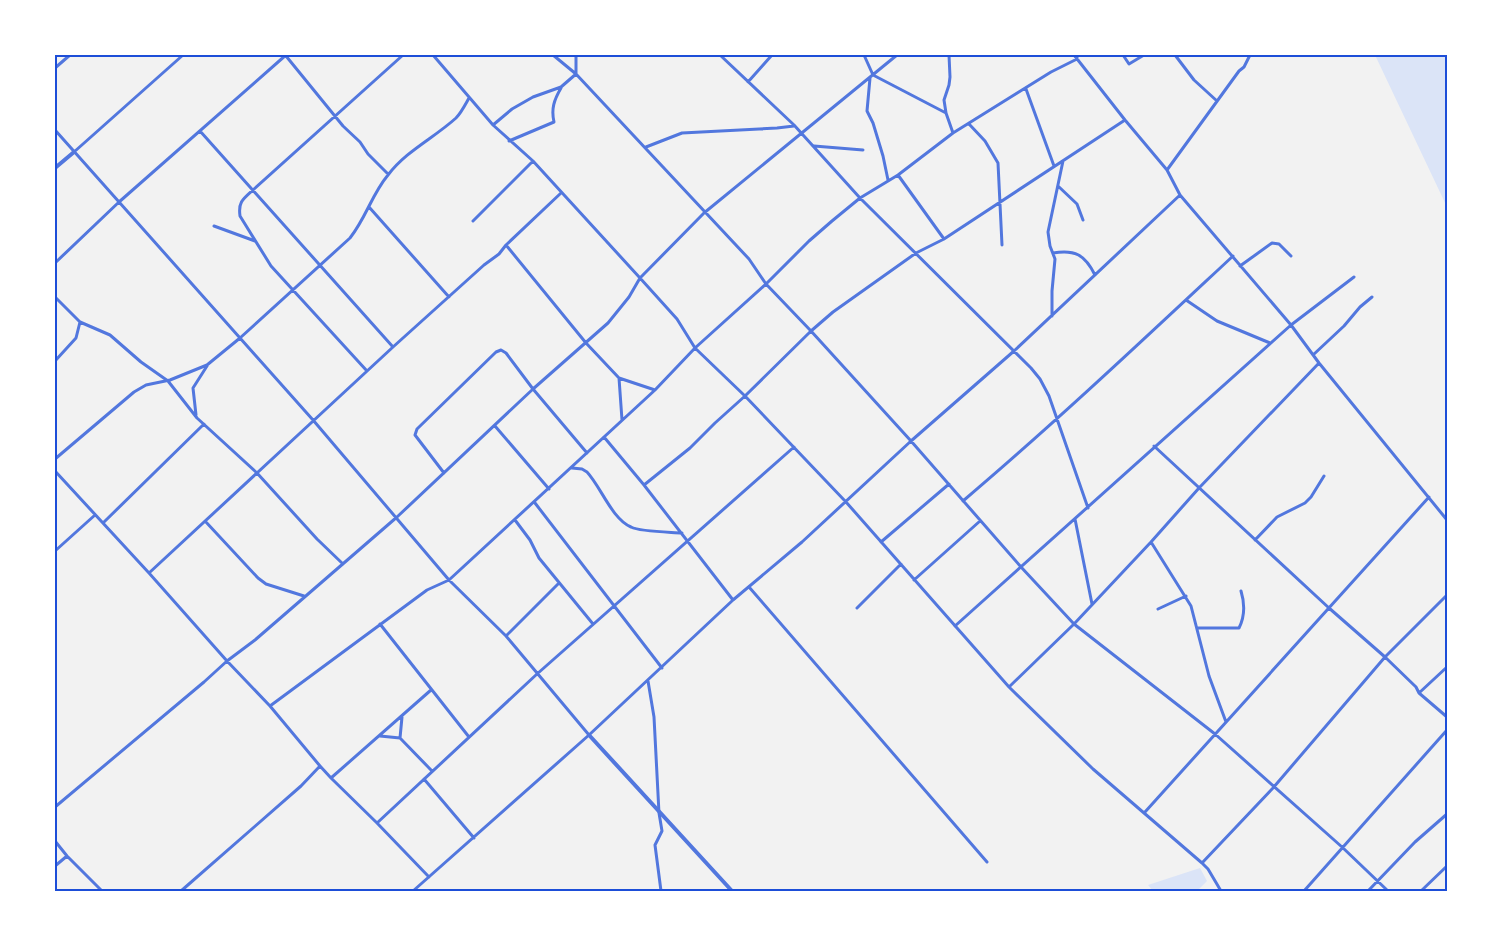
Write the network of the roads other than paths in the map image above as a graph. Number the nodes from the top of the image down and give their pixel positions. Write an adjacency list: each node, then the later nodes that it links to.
1 (70, 55): 18 (street)
2 (183, 55): 41 (street)
3 (286, 55): 28 (street); 34 (street)
4 (404, 55): 28 (street)
5 (433, 55): 25 (street)
6 (553, 55): 19 (street)
7 (576, 55): 19 (street)
8 (720, 55): 22 (street)
9 (772, 55): 22 (street)
10 (864, 55): 20 (street)
11 (897, 55): 20 (street)
12 (949, 55): 27 (street)
13 (1123, 55): 14 (street)
14 (1144, 55)
15 (1174, 55): 26 (street)
16 (1250, 55): 26 (street)
17 (1076, 56): 24 (street); 29 (street)
18 (55, 68)
19 (576, 74): 23 (street); 39 (street)
20 (873, 75): 21 (street); 27 (street)
21 (870, 78): 36 (street); 49 (street)
22 (748, 82): 32 (street)
23 (561, 87): 31 (street); 37 (street)
24 (1026, 89): 30 (street); 44 (street)
25 (469, 98): 31 (street); 47 (street)
26 (1217, 101): 46 (street)
27 (946, 113): 35 (street)
28 (335, 115): 47 (street); 51 (street)
29 (1125, 120): 43 (street); 46 (street)
30 (969, 124): 35 (street); 56 (street)
31 (493, 125): 37 (street)
32 (794, 125): 36 (street); 39 (street)
33 (55, 130): 41 (street)
34 (200, 131): 51 (street); 55 (street)
35 (953, 133): 48 (street)
36 (801, 134): 38 (street); 58 (street)
37 (509, 141): 42 (street)
38 (814, 146): 40 (street); 54 (street)
39 (646, 148): 58 (street)
40 (863, 150)
41 (74, 152): 45 (street); 55 (street)
42 (533, 161): 52 (street); 60 (street)
43 (1063, 161): 44 (street); 50 (street)
44 (1054, 166): 56 (street)
45 (55, 168)
46 (1167, 170): 53 (street)
47 (388, 174): 57 (street)
48 (898, 175): 49 (street); 62 (street)
49 (888, 180): 54 (street)
50 (1058, 186): 59 (street); 67 (street)
51 (253, 190): 63 (street); 71 (street)
52 (561, 192): 64 (street); 75 (street)
53 (1180, 195): 68 (street); 73 (street)
54 (860, 198): 66 (street); 76 (street)
55 (119, 202): 70 (street); 86 (street)
56 (999, 202): 62 (street); 65 (street)
57 (369, 207): 71 (street); 79 (street)
58 (704, 213): 75 (street); 76 (street)
59 (1084, 220)
60 (473, 221)
61 (214, 226): 63 (street)
62 (944, 238): 66 (street)
63 (255, 241): 77 (street)
64 (506, 245): 79 (street); 87 (street)
65 (1002, 245)
66 (916, 253): 85 (street); 91 (street)
67 (1053, 253): 73 (street); 82 (street)
68 (1233, 256): 72 (street); 81 (street)
69 (1291, 256): 72 (street)
70 (55, 263)
71 (320, 265): 77 (street); 89 (street)
72 (1240, 266): 84 (street)
73 (1095, 275): 82 (street)
74 (1354, 277): 84 (street)
75 (640, 278): 87 (street); 90 (street)
76 (766, 284): 85 (street); 90 (street)
77 (293, 290): 86 (street); 96 (street)
78 (55, 296): 83 (street)
79 (449, 297): 89 (street)
80 (1372, 297): 92 (street)
81 (1186, 300): 88 (street); 103 (street)
82 (1052, 316): 91 (street)
83 (80, 322): 93 (street); 98 (street)
84 (1291, 325): 88 (street); 92 (street)
85 (811, 331): 101 (street); 109 (street)
86 (240, 338): 95 (street); 104 (street)
87 (586, 342): 97 (street); 99 (street)
88 (1270, 343): 110 (street)
89 (393, 346): 96 (street)
90 (695, 348): 100 (street); 101 (street)
91 (1014, 351): 103 (street); 109 (street)
92 (1313, 355): 94 (street)
93 (55, 361)
94 (1319, 363): 121 (street); 123 (street)
95 (207, 365): 98 (street); 102 (street)
96 (367, 371): 104 (street)
97 (618, 378): 100 (street); 105 (street)
98 (168, 381): 102 (street); 113 (street)
99 (533, 389): 107 (street); 112 (street); 117 (street)
100 (655, 390): 105 (street)
101 (745, 396): 111 (street); 120 (street)
102 (197, 418): 106 (street)
103 (1057, 418): 124 (street); 127 (street)
104 (313, 420): 116 (street); 129 (street)
105 (622, 421): 108 (street)
106 (204, 424): 116 (street); 135 (street)
107 (495, 426): 117 (street); 122 (street)
108 (604, 437): 112 (street); 120 (street)
109 (912, 441): 119 (street); 125 (street)
110 (1154, 446): 121 (street); 127 (street)
111 (794, 447): 125 (street); 138 (street)
112 (587, 453): 114 (street)
113 (55, 459)
114 (572, 467): 122 (street); 136 (street)
115 (55, 471): 128 (street)
116 (257, 473): 131 (street); 142 (street)
117 (444, 473): 129 (street)
118 (1324, 476): 137 (street)
119 (948, 484): 124 (street); 139 (street)
120 (644, 485): 136 (street)
121 (1200, 488): 137 (street); 140 (street)
122 (549, 489): 126 (street)
123 (1429, 496): 133 (street); 158 (street)
124 (963, 501): 134 (street)
125 (846, 502): 139 (street); 149 (street)
126 (534, 503): 132 (street); 156 (street)
127 (1088, 508): 130 (street)
128 (96, 515): 135 (street); 141 (street)
129 (397, 517): 142 (street); 146 (street)
130 (1075, 519): 144 (street); 155 (street)
131 (206, 520): 145 (street); 152 (street)
132 (515, 520): 146 (street); 148 (street)
133 (1447, 520)
134 (980, 521): 144 (street); 147 (street)
135 (103, 523): 145 (street)
136 (682, 533): 138 (street)
137 (1254, 540): 158 (street)
138 (688, 541): 154 (street); 156 (street)
139 (881, 542): 143 (street)
140 (1151, 542): 153 (street); 155 (street)
141 (55, 551)
142 (343, 564): 152 (street)
143 (901, 564): 147 (street); 157 (street)
144 (1020, 567): 162 (street); 163 (street)
145 (149, 573): 167 (street)
146 (449, 580): 160 (street); 165 (street)
147 (914, 580): 163 (street)
148 (560, 583): 161 (street); 165 (street)
149 (749, 587): 154 (street); 199 (street)
150 (1241, 591): 164 (street)
151 (1447, 595): 166 (street)
152 (304, 596): 167 (street)
153 (1186, 596): 159 (street); 164 (street)
154 (734, 600): 169 (street)
155 (1092, 604): 162 (street)
156 (614, 606): 161 (street); 169 (street)
157 (857, 608)
158 (1329, 608): 166 (street); 178 (street)
159 (1158, 609)
160 (380, 624): 173 (street); 175 (street)
161 (593, 624): 170 (street)
162 (1074, 624): 172 (street); 180 (street)
163 (955, 626): 172 (street)
164 (1197, 628): 178 (street)
165 (506, 636): 170 (street)
166 (1386, 657): 174 (street); 189 (street)
167 (227, 661): 175 (street); 190 (street)
168 (1447, 667): 174 (street)
169 (662, 668): 171 (street)
170 (537, 674): 181 (street); 183 (street)
171 (648, 680): 181 (street); 192 (street)
172 (1009, 687): 191 (street)
173 (431, 690): 176 (street); 183 (street)
174 (1420, 693): 177 (street)
175 (270, 706): 185 (street)
176 (402, 717): 182 (street); 184 (street)
177 (1447, 717)
178 (1226, 722): 180 (street)
179 (1447, 730): 197 (street)
180 (1214, 734): 189 (street); 191 (street)
181 (589, 735): 192 (street); 195 (street)
182 (380, 736): 184 (street); 187 (street)
183 (469, 737): 186 (street)
184 (400, 738): 186 (street)
185 (320, 766): 187 (street); 206 (street)
186 (432, 771): 188 (street)
187 (331, 778): 194 (street)
188 (424, 779): 194 (street); 195 (street)
189 (1273, 788): 197 (street); 200 (street)
190 (55, 807)
191 (1145, 812): 200 (street)
192 (659, 813): 208 (street); 209 (street)
193 (1447, 814): 204 (street)
194 (377, 823): 203 (street)
195 (474, 838): 203 (street)
196 (55, 841): 198 (street)
197 (1342, 847): 204 (street); 211 (street)
198 (67, 856): 201 (street); 205 (street)
199 (987, 862)
200 (1202, 863): 210 (street)
201 (55, 866)
202 (1447, 866): 214 (street)
203 (429, 876): 207 (street)
204 (1378, 881): 212 (street); 213 (street)
205 (102, 891)
206 (181, 891)
207 (412, 891)
208 (661, 891)
209 (732, 891)
210 (1221, 891)
211 (1304, 891)
212 (1368, 891)
213 (1388, 891)
214 (1421, 891)

